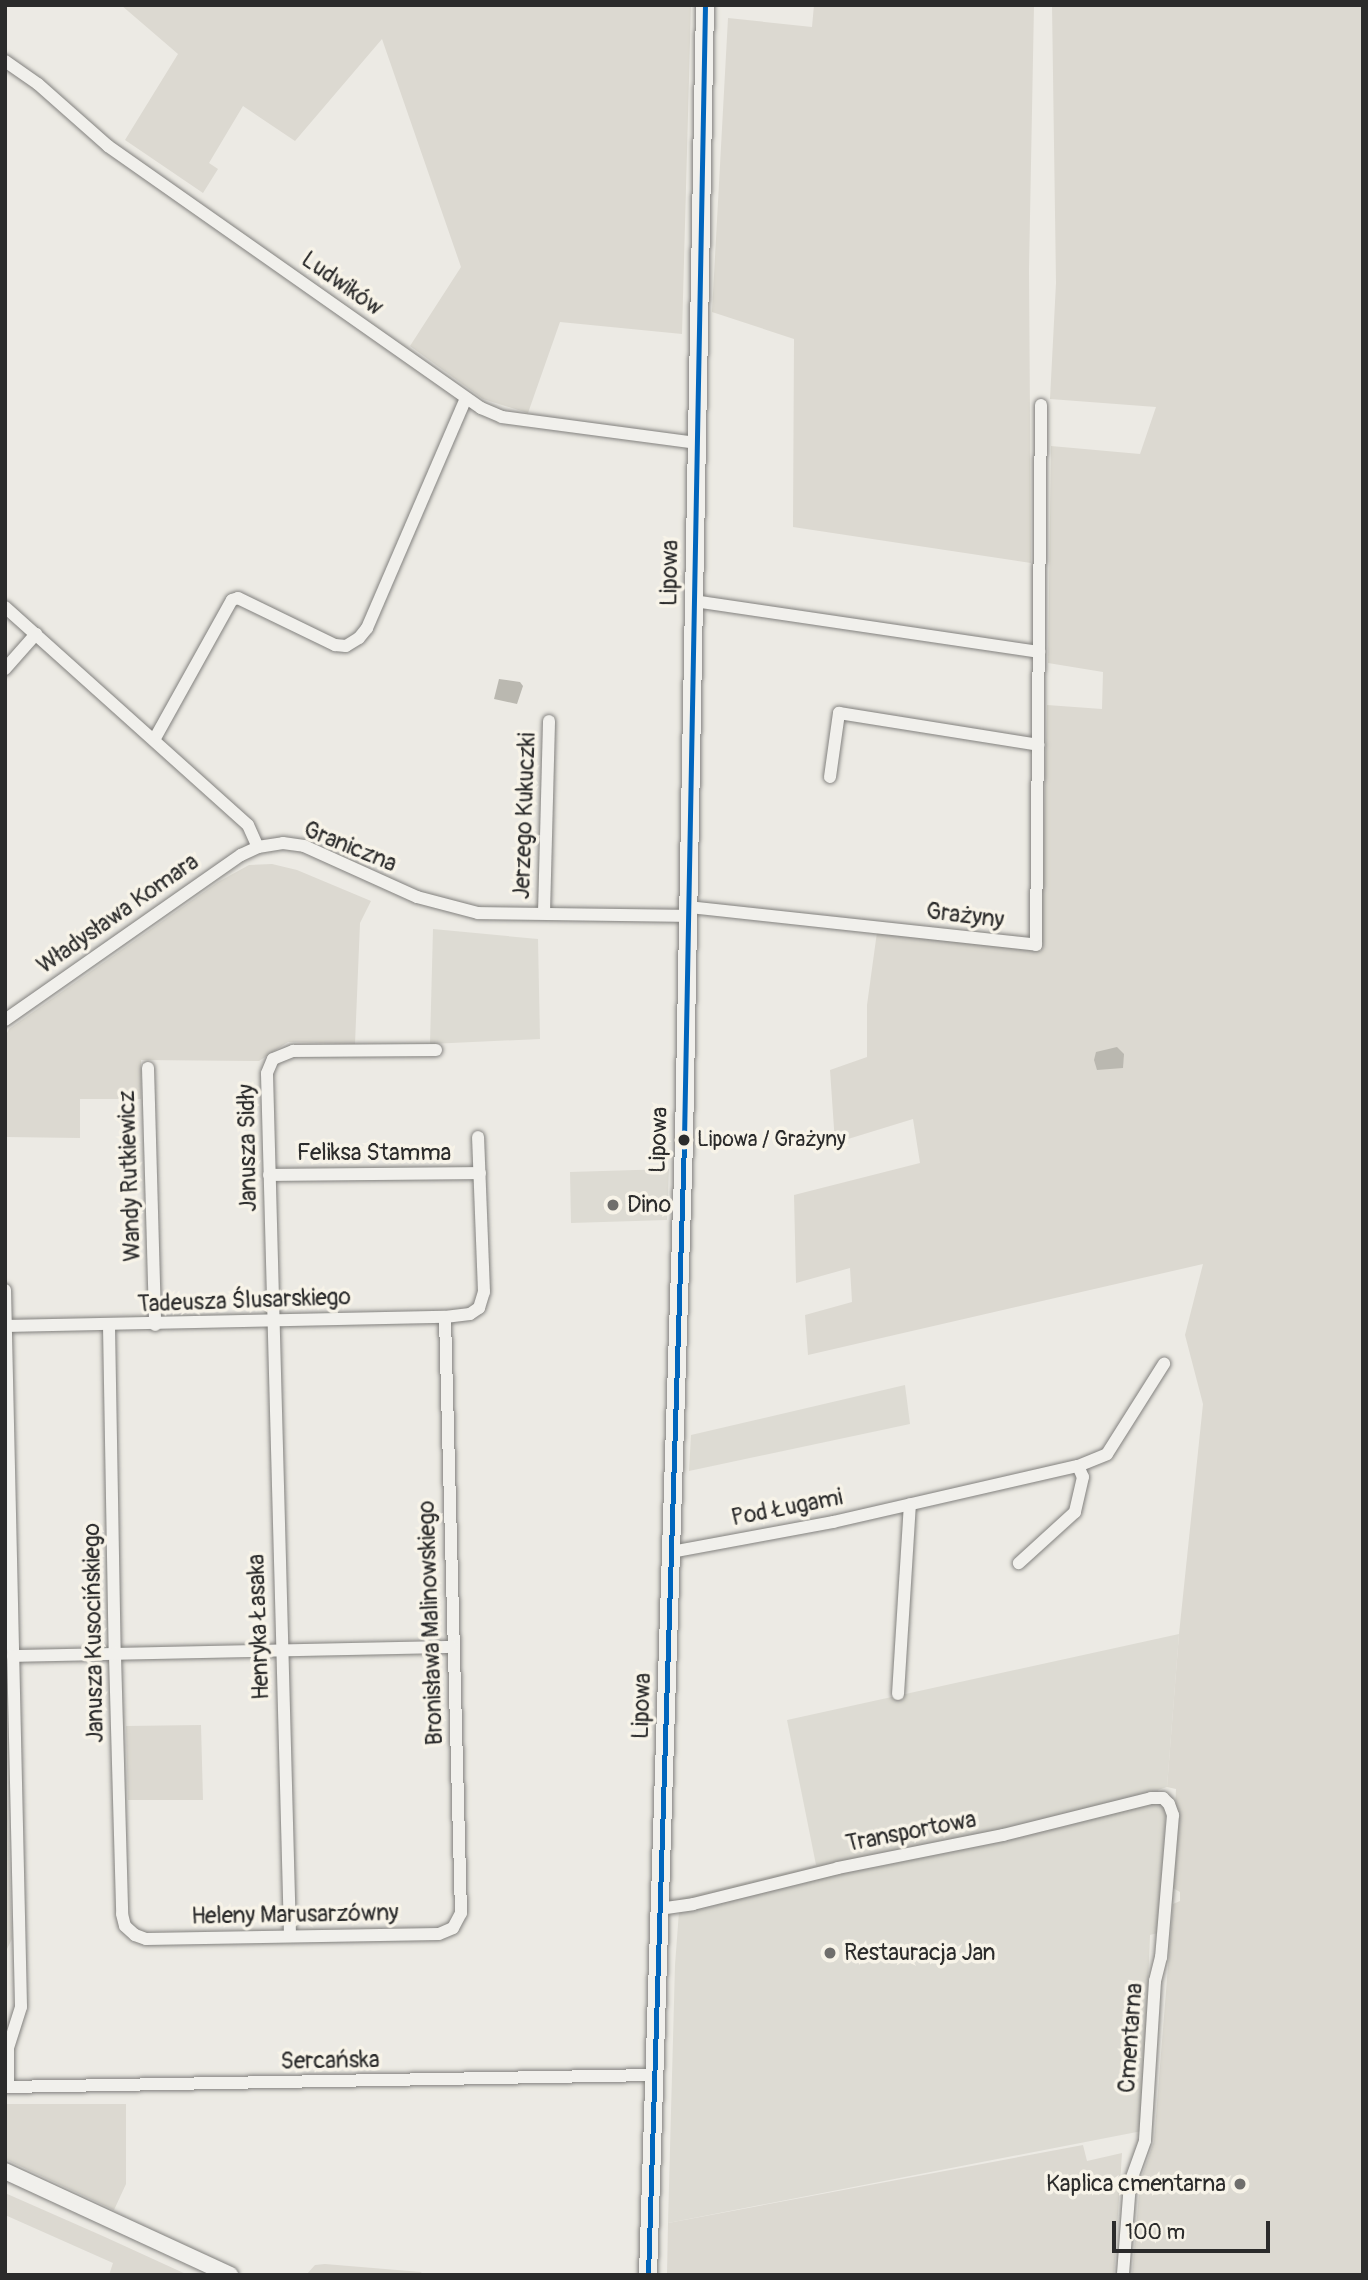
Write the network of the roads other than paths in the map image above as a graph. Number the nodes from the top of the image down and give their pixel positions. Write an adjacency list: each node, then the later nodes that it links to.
1 (705, 5): 5 (main road, Lipowa)
2 (5, 61): 3 (street, Ludwików)
3 (466, 397): 5 (street, Ludwików); 12 (street)
4 (1041, 405): 9 (street, Grażyny)
5 (697, 443): 6 (main road, Lipowa)
6 (694, 601): 9 (street); 16 (main road, Lipowa)
7 (5, 607): 8 (street)
8 (36, 634): 10 (street); 12 (street)
9 (1038, 652): 13 (street, Grażyny)
10 (5, 669)
11 (549, 721): 17 (street, Jerzego Kukuczki)
12 (154, 740): 15 (street)
13 (1038, 745): 14 (street); 16 (street, Grażyny)
14 (830, 777)
15 (258, 847): 17 (street, Graniczna); 18 (street, Władysława Komara)
16 (689, 912): 17 (street, Graniczna); 34 (main road, Lipowa)
17 (544, 913)
18 (5, 1020)
19 (436, 1050): 23 (street, Janusza Sidły)
20 (148, 1068): 28 (street, Wandy Rutkiewicz)
21 (478, 1137): 22 (street, Feliksa Stamma)
22 (480, 1173): 23 (street, Feliksa Stamma); 25 (street, Feliksa Stamma)
23 (269, 1175): 27 (street, Janusza Sidły)
24 (5, 1290): 29 (street)
25 (479, 1308): 26 (street, Tadeusza Ślusarskiego)
26 (445, 1317): 27 (street, Tadeusza Ślusarskiego); 36 (street, Bronisława Malinowskiego)
27 (272, 1319): 28 (street, Tadeusza Ślusarskiego); 37 (street, Henryka Łasaka)
28 (155, 1325): 30 (street, Tadeusza Ślusarskiego)
29 (6, 1326): 30 (street, Tadeusza Ślusarskiego); 38 (street)
30 (109, 1326): 39 (street, Janusza Kusocińskiego)
31 (1164, 1364): 32 (street, Pod Ługami)
32 (1078, 1466): 33 (street, Pod Ługami); 35 (street)
33 (910, 1504): 34 (street, Pod Ługami); 40 (street)
34 (671, 1552): 42 (main road, Lipowa)
35 (1019, 1563)
36 (452, 1647): 37 (street); 43 (street, Bronisława Malinowskiego)
37 (280, 1650): 39 (street); 45 (street, Henryka Łasaka)
38 (13, 1656): 39 (street); 47 (street)
39 (115, 1656): 44 (street, Janusza Kusocińskiego)
40 (898, 1694)
41 (1169, 1804): 42 (street, Transportowa); 51 (street, Cmentarna)
42 (659, 1909): 46 (main road, Lipowa)
43 (455, 1926): 45 (street, Heleny Marusarzówny)
44 (135, 1935): 45 (street, Heleny Marusarzówny)
45 (290, 1935)
46 (654, 2075): 47 (street, Sercańska); 50 (main road, Lipowa)
47 (6, 2087)
48 (5, 2171): 49 (street)
49 (230, 2275)
50 (648, 2275)
51 (1123, 2275)

